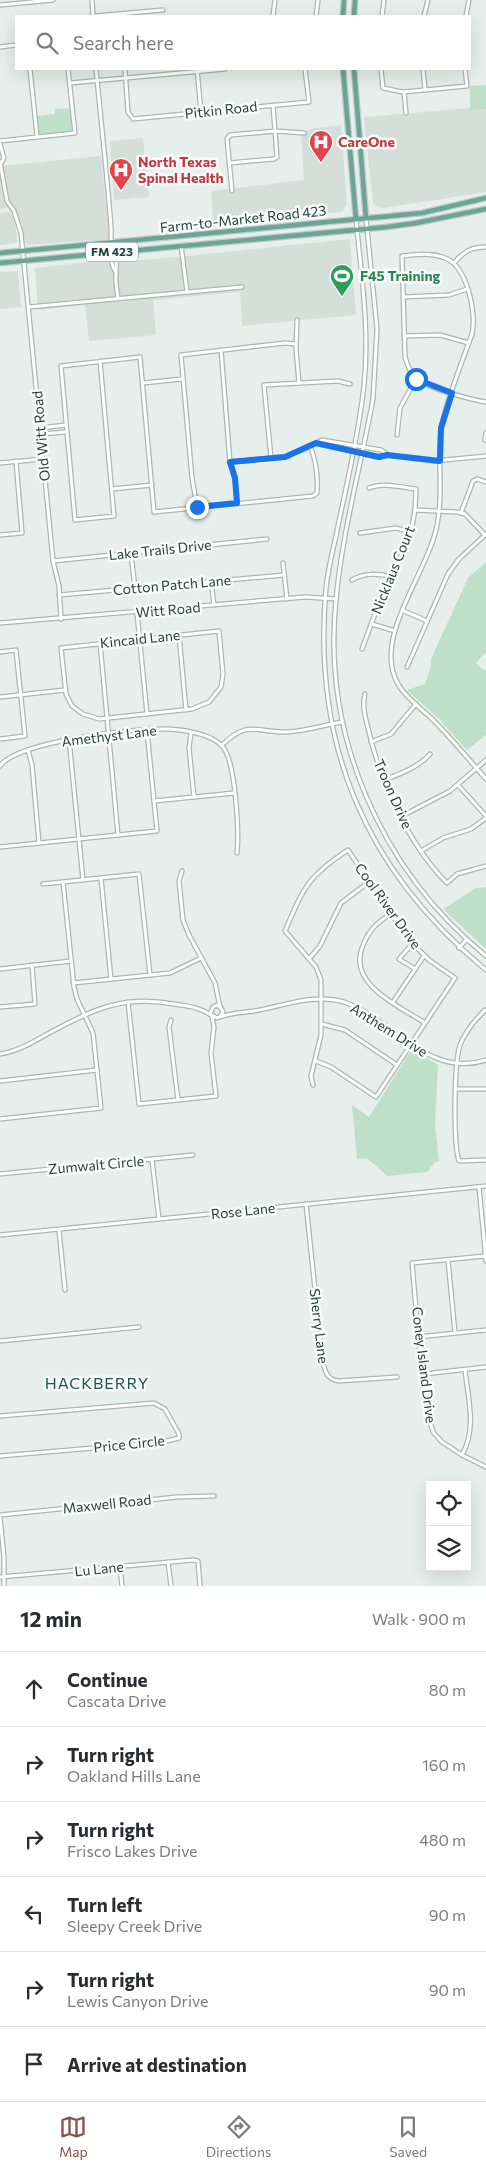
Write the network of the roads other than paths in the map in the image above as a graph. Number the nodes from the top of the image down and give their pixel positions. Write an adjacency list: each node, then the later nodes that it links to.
1 (53, 0): 10 (street)
2 (92, 0): 13 (street)
3 (275, 0): 15 (street)
4 (318, 0): 16 (street)
5 (344, 0): 17 (main road)
6 (355, 0): 18 (main road)
7 (384, 0): 19 (street)
8 (428, 0): 20 (street)
9 (469, 0): 21 (street)
10 (15, 2): 11 (street)
11 (0, 5)
12 (164, 10): 14 (street)
13 (94, 15)
14 (106, 15)
15 (273, 15)
16 (316, 15)
17 (343, 15)
18 (354, 15)
19 (382, 15)
20 (424, 15)
21 (466, 15)
22 (15, 46): 23 (street)
23 (0, 47)
24 (30, 70): 47 (street)
25 (68, 70): 37 (street)
26 (96, 70): 36 (street)
27 (125, 70): 35 (street)
28 (197, 70): 35 (street); 41 (street)
29 (305, 70): 40 (street, Pitkin Road)
30 (343, 70): 44 (main road)
31 (354, 70): 43 (main road)
32 (381, 70): 39 (street)
33 (423, 70): 38 (street)
34 (465, 70): 38 (street)
35 (126, 78): 36 (street); 41 (street, Pitkin Road)
36 (97, 80): 37 (street); 62 (street)
37 (70, 83): 47 (street)
38 (425, 90): 39 (street)
39 (404, 92): 42 (street)
40 (273, 105): 41 (street, Pitkin Road); 45 (street)
41 (201, 112)
42 (406, 113)
43 (358, 127): 44 (main road); 56 (main road)
44 (348, 128): 57 (main road)
45 (276, 131): 46 (street); 50 (street); 50 (street)
46 (304, 134)
47 (37, 136): 48 (street)
48 (0, 142): 49 (street, Old Witt Road)
49 (0, 163): 65 (street, Old Witt Road)
50 (230, 163): 51 (street)
51 (232, 191)
52 (486, 198): 53 (main road, Farm-to-Market Road 423 / FM 423)
53 (459, 203): 55 (main road); 56 (main road, Farm-to-Market Road 423 / FM 423)
54 (486, 209): 55 (main road, Farm-to-Market Road 423 / FM 423)
55 (461, 214): 58 (main road, Farm-to-Market Road 423 / FM 423)
56 (366, 218): 57 (main road, Farm-to-Market Road 423 / FM 423); 58 (street)
57 (356, 219): 59 (street); 60 (main road, Farm-to-Market Road 423 / FM 423)
58 (367, 228): 59 (main road, Farm-to-Market Road 423 / FM 423); 102 (street)
59 (357, 229): 61 (main road, Farm-to-Market Road 423 / FM 423); 100 (street)
60 (237, 230): 61 (main road); 62 (main road, Farm-to-Market Road 423 / FM 423)
61 (238, 240): 63 (main road, Farm-to-Market Road 423 / FM 423)
62 (112, 243): 65 (main road, Farm-to-Market Road 423 / FM 423); 66 (street); 67 (street)
63 (182, 245): 67 (main road, Farm-to-Market Road 423 / FM 423); 75 (street)
64 (486, 247): 70 (street)
65 (23, 251): 68 (main road, Farm-to-Market Road 423 / FM 423); 69 (street, Old Witt Road)
66 (110, 252): 67 (main road, Farm-to-Market Road 423 / FM 423); 69 (main road, Farm-to-Market Road 423 / FM 423); 72 (street)
67 (117, 252): 72 (street)
68 (0, 253)
69 (23, 260): 71 (main road, Farm-to-Market Road 423 / FM 423); 78 (street, Old Witt Road)
70 (454, 262): 74 (street); 76 (street)
71 (0, 263)
72 (116, 272): 77 (street)
73 (242, 287): 75 (street)
74 (467, 289): 76 (street); 82 (street)
75 (187, 292): 77 (street)
76 (403, 297): 80 (street)
77 (118, 298): 78 (street)
78 (29, 307): 93 (street, Old Witt Road)
79 (297, 320): 81 (street)
80 (404, 336): 82 (street); 86 (street)
81 (296, 344): 83 (street); 88 (street)
82 (469, 344): 90 (street)
83 (221, 350): 85 (street); 111 (street)
84 (100, 361): 87 (street); 92 (street); 116 (street)
85 (182, 379): 87 (street); 118 (street)
86 (416, 379): 90 (street); 97 (street)
87 (142, 383): 114 (street)
88 (299, 383): 89 (street); 107 (street)
89 (350, 384)
90 (452, 393): 91 (street); 109 (street)
91 (486, 402)
92 (66, 426): 93 (street); 94 (street)
93 (40, 428): 96 (street, Old Witt Road)
94 (66, 432): 96 (street); 116 (street)
95 (486, 433): 98 (street)
96 (41, 434): 108 (street, Old Witt Road)
97 (397, 435)
98 (485, 440)
99 (316, 443): 100 (street); 101 (street); 103 (street)
100 (354, 444): 102 (street); 103 (street)
101 (310, 446): 107 (street); 117 (street)
102 (364, 446): 104 (street); 105 (street)
103 (352, 452): 104 (street); 137 (street)
104 (363, 454): 105 (street); 138 (street)
105 (387, 455): 109 (street)
106 (486, 456): 109 (street)
107 (272, 458): 111 (street)
108 (43, 459): 110 (street); 128 (street, Old Witt Road)
109 (440, 461): 120 (street)
110 (16, 462): 112 (street); 125 (street)
111 (230, 462): 117 (street)
112 (0, 463)
113 (486, 482): 121 (street)
114 (152, 485): 116 (street); 118 (street)
115 (368, 488): 119 (street, Nicklaus Court)
116 (112, 489)
117 (237, 503): 118 (street)
118 (197, 507)
119 (415, 510): 120 (street); 122 (street, Nicklaus Court)
120 (439, 511): 121 (street); 140 (street)
121 (461, 513): 124 (street)
122 (411, 532): 123 (street); 131 (street, Nicklaus Court)
123 (360, 533)
124 (486, 534): 143 (street)
125 (0, 535)
126 (267, 539): 127 (street, Lake Trails Drive)
127 (131, 554): 128 (street, Lake Trails Drive); 134 (street)
128 (53, 561): 135 (street, Old Witt Road)
129 (283, 563): 130 (street)
130 (284, 575): 133 (street, Cotton Patch Lane); 136 (street)
131 (392, 576): 132 (street); 145 (street, Nicklaus Court)
132 (352, 580)
133 (211, 582): 134 (street, Cotton Patch Lane); 139 (street)
134 (135, 588): 135 (street, Cotton Patch Lane)
135 (59, 595): 142 (street, Old Witt Road)
136 (287, 598): 137 (street, Witt Road); 139 (street, Witt Road)
137 (326, 598): 138 (street, Witt Road); 162 (street)
138 (336, 599): 161 (street)
139 (214, 606): 141 (street, Witt Road)
140 (404, 611): 143 (street); 146 (street)
141 (137, 613): 142 (street, Witt Road); 148 (street)
142 (61, 619): 144 (street, Witt Road)
143 (427, 622): 152 (street)
144 (0, 623)
145 (372, 624): 146 (street); 150 (street, Nicklaus Court)
146 (395, 631): 157 (street)
147 (179, 635): 148 (street, Kincaid Lane); 158 (street); 158 (street, Kincaid Lane)
148 (140, 639): 149 (street, Kincaid Lane); 159 (street)
149 (100, 643): 153 (street, Kincaid Lane); 160 (street)
150 (362, 649)
151 (0, 652): 155 (street)
152 (407, 667)
153 (65, 690): 155 (street); 160 (street)
154 (364, 694): 168 (street, Troon Drive)
155 (21, 695): 156 (street); 166 (street)
156 (0, 697)
157 (416, 704): 168 (street); 174 (street)
158 (186, 710): 159 (street)
159 (147, 714): 160 (street)
160 (108, 718): 165 (street)
161 (342, 722): 162 (street); 197 (street)
162 (331, 724): 169 (street); 199 (street)
163 (147, 731): 164 (street, Amethyst Lane); 165 (street, Amethyst Lane); 180 (street)
164 (191, 733): 169 (street, Amethyst Lane); 179 (street)
165 (108, 735): 167 (street, Amethyst Lane); 183 (street)
166 (0, 739)
167 (69, 739): 170 (street, Amethyst Lane); 184 (street)
168 (371, 742): 176 (street, Troon Drive)
169 (222, 745): 178 (street)
170 (28, 750): 173 (street, Amethyst Lane); 185 (street)
171 (430, 754): 176 (street)
172 (486, 760): 174 (street)
173 (0, 766)
174 (477, 768): 175 (street); 177 (street)
175 (486, 779)
176 (384, 780): 181 (street, Troon Drive)
177 (458, 785): 181 (street); 182 (street)
178 (234, 793): 179 (street); 188 (street)
179 (194, 798): 180 (street)
180 (154, 802): 183 (street)
181 (402, 816): 187 (street, Troon Drive)
182 (486, 817): 187 (street)
183 (118, 835): 184 (street)
184 (79, 839): 185 (street); 192 (street)
185 (40, 843): 186 (street)
186 (0, 846)
187 (421, 851): 189 (street, Troon Drive)
188 (236, 853)
189 (486, 866)
190 (182, 871): 202 (street)
191 (101, 878): 192 (street); 209 (street); 210 (street)
192 (83, 880): 193 (street)
193 (63, 882): 195 (street); 204 (street)
194 (369, 882): 196 (street, Cool River Drive); 203 (street); 203 (street, Cool River Drive)
195 (42, 884)
196 (391, 914): 198 (street, Cool River Drive); 215 (street)
197 (466, 940): 199 (street); 201 (street)
198 (412, 944): 200 (street, Cool River Drive); 207 (street)
199 (459, 948): 208 (street)
200 (424, 956): 207 (street); 226 (street, Cool River Drive)
201 (486, 956)
202 (201, 958): 209 (street); 212 (street)
203 (309, 959): 213 (street)
204 (71, 961): 205 (street); 211 (street)
205 (32, 965): 206 (street); 217 (street)
206 (0, 969)
207 (415, 969): 215 (street)
208 (486, 970)
209 (150, 975): 210 (street)
210 (111, 979): 211 (street)
211 (73, 982): 222 (street)
212 (218, 997): 216 (street); 218 (street)
213 (322, 998): 221 (street, Anthem Drive); 227 (street); 229 (street, Anthem Drive)
214 (128, 1002): 219 (street); 222 (street); 240 (street)
215 (393, 1002): 226 (street)
216 (213, 1006): 218 (street); 219 (street); 223 (street)
217 (0, 1007)
218 (221, 1007): 221 (street); 224 (street)
219 (200, 1009): 223 (street)
220 (485, 1010): 233 (street)
221 (233, 1013): 224 (street, Anthem Drive)
222 (84, 1014): 230 (street); 235 (street)
223 (212, 1016): 224 (street); 228 (street)
224 (220, 1017): 228 (street)
225 (171, 1020): 240 (street)
226 (425, 1023): 229 (street)
227 (322, 1024): 232 (street); 234 (street)
228 (214, 1027): 240 (street)
229 (411, 1044): 233 (street, Anthem Drive); 234 (street)
230 (0, 1054)
231 (486, 1060): 233 (street, Anthem Drive)
232 (316, 1061): 234 (street); 237 (street)
233 (458, 1064): 238 (street)
234 (397, 1065)
235 (97, 1070): 236 (street); 241 (street)
236 (0, 1081)
237 (313, 1085)
238 (456, 1089): 239 (street); 244 (street)
239 (486, 1090)
240 (178, 1100)
241 (0, 1119)
242 (193, 1155): 243 (street, Zumwalt Circle)
243 (152, 1160): 245 (street, Zumwalt Circle); 249 (street)
244 (486, 1160)
245 (0, 1174)
246 (486, 1186): 247 (street, Rose Lane)
247 (479, 1187): 248 (street, Rose Lane); 252 (street)
248 (306, 1204): 249 (street, Rose Lane); 264 (street, Sherry Lane)
249 (159, 1219): 250 (street, Rose Lane)
250 (59, 1230): 251 (street, Rose Lane); 255 (street)
251 (0, 1235)
252 (486, 1256): 253 (street); 254 (street)
253 (448, 1260): 258 (street); 259 (street, Coney Island Drive)
254 (486, 1261)
255 (65, 1290)
256 (139, 1327): 260 (street)
257 (486, 1330): 258 (street)
258 (455, 1333): 259 (street)
259 (418, 1337): 263 (street, Coney Island Drive)
260 (0, 1341)
261 (486, 1367): 262 (street)
262 (465, 1370): 263 (street); 266 (street)
263 (424, 1374): 266 (street, Coney Island Drive)
264 (397, 1377)
265 (0, 1416): 267 (street, Price Circle)
266 (462, 1455): 268 (street, Coney Island Drive)
267 (0, 1456)
268 (486, 1467)
269 (214, 1496): 270 (street, Maxwell Road)
270 (0, 1516): 273 (street)
271 (168, 1562): 272 (street, Lu Lane); 276 (street); 277 (street, Lu Lane)
272 (120, 1567): 273 (street, Lu Lane); 275 (street)
273 (2, 1577): 274 (street)
274 (4, 1586)
275 (122, 1586)
276 (171, 1586)
277 (200, 1586)

